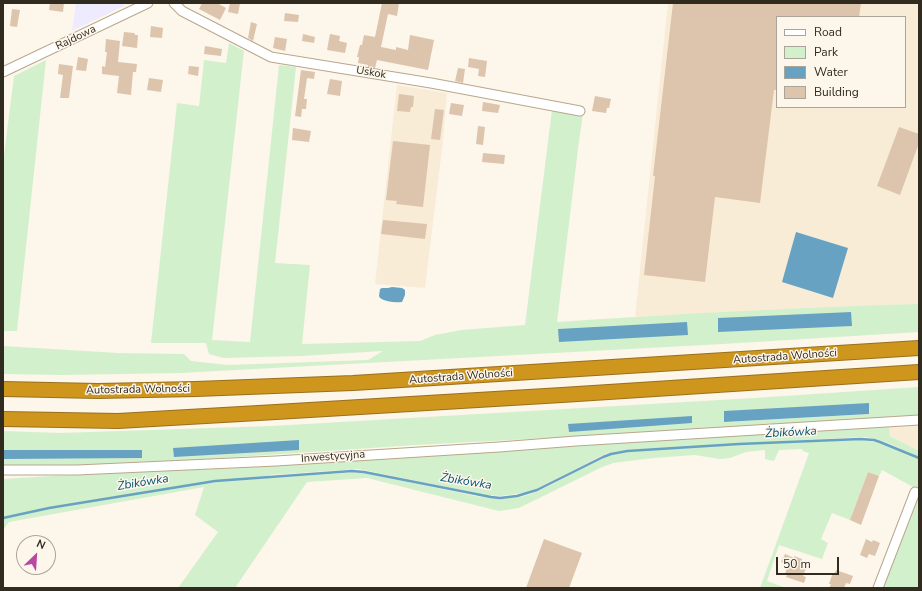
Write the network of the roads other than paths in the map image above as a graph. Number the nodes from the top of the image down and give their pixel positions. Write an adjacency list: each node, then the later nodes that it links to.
1 (148, 3): 3 (street, Rajdowa)
2 (174, 3): 4 (street, Uskok)
3 (3, 72)
4 (580, 111)
5 (919, 348): 7 (highway, Autostrada Wolności)
6 (919, 372): 8 (highway)
7 (3, 390)
8 (3, 419)
9 (919, 420): 10 (street, Inwestycyjna)
10 (3, 470)
11 (914, 492): 12 (street)
12 (878, 588)

